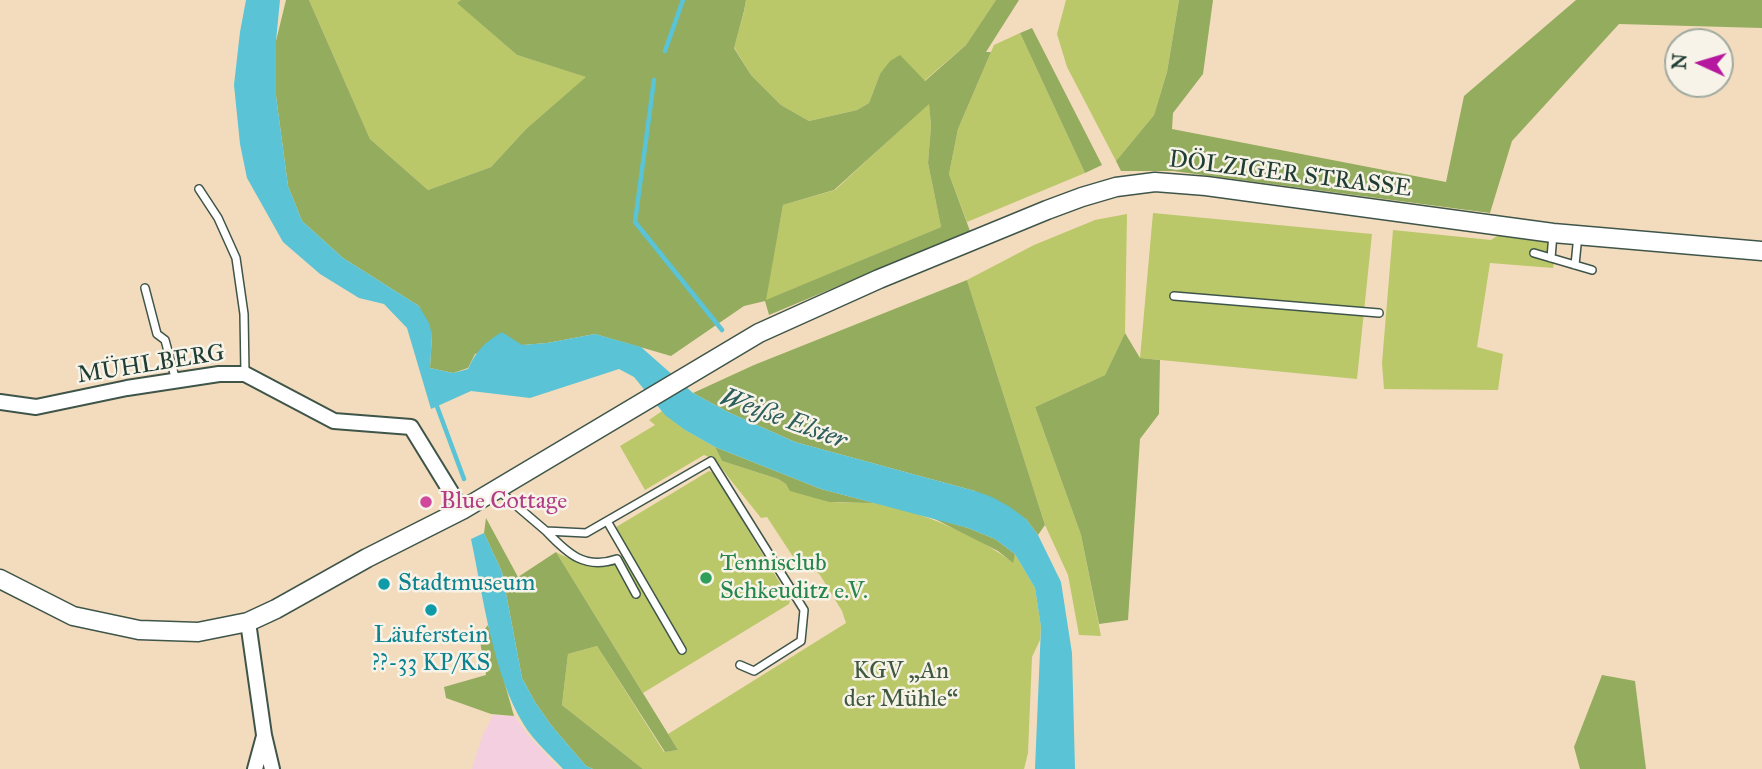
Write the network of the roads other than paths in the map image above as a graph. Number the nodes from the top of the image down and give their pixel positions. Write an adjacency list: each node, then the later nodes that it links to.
1 (199, 189): 12 (lane)
2 (1553, 233): 3 (street, DÖLZIGER STRASSE); 6 (lane); 15 (street, DÖLZIGER STRASSE)
3 (1578, 235): 4 (street, DÖLZIGER STRASSE); 7 (lane)
4 (1762, 251)
5 (1534, 253): 6 (lane)
6 (1551, 258): 7 (lane)
7 (1575, 265): 8 (lane)
8 (1592, 270)
9 (145, 288): 13 (lane)
10 (1174, 296): 11 (lane)
11 (1379, 313)
12 (244, 374): 13 (street, MÜHLBERG); 16 (street, MÜHLBERG)
13 (176, 380): 14 (street, MÜHLBERG)
14 (0, 402)
15 (497, 490): 16 (street, DÖLZIGER STRASSE); 18 (lane)
16 (462, 510): 21 (street, DÖLZIGER STRASSE)
17 (607, 521): 18 (lane); 22 (lane); 23 (lane)
18 (546, 531): 20 (lane)
19 (0, 579): 21 (street, DÖLZIGER STRASSE)
20 (636, 594)
21 (248, 622): 24 (street)
22 (682, 650)
23 (740, 665)
24 (264, 735): 25 (street); 26 (street)
25 (255, 769)
26 (272, 769)

